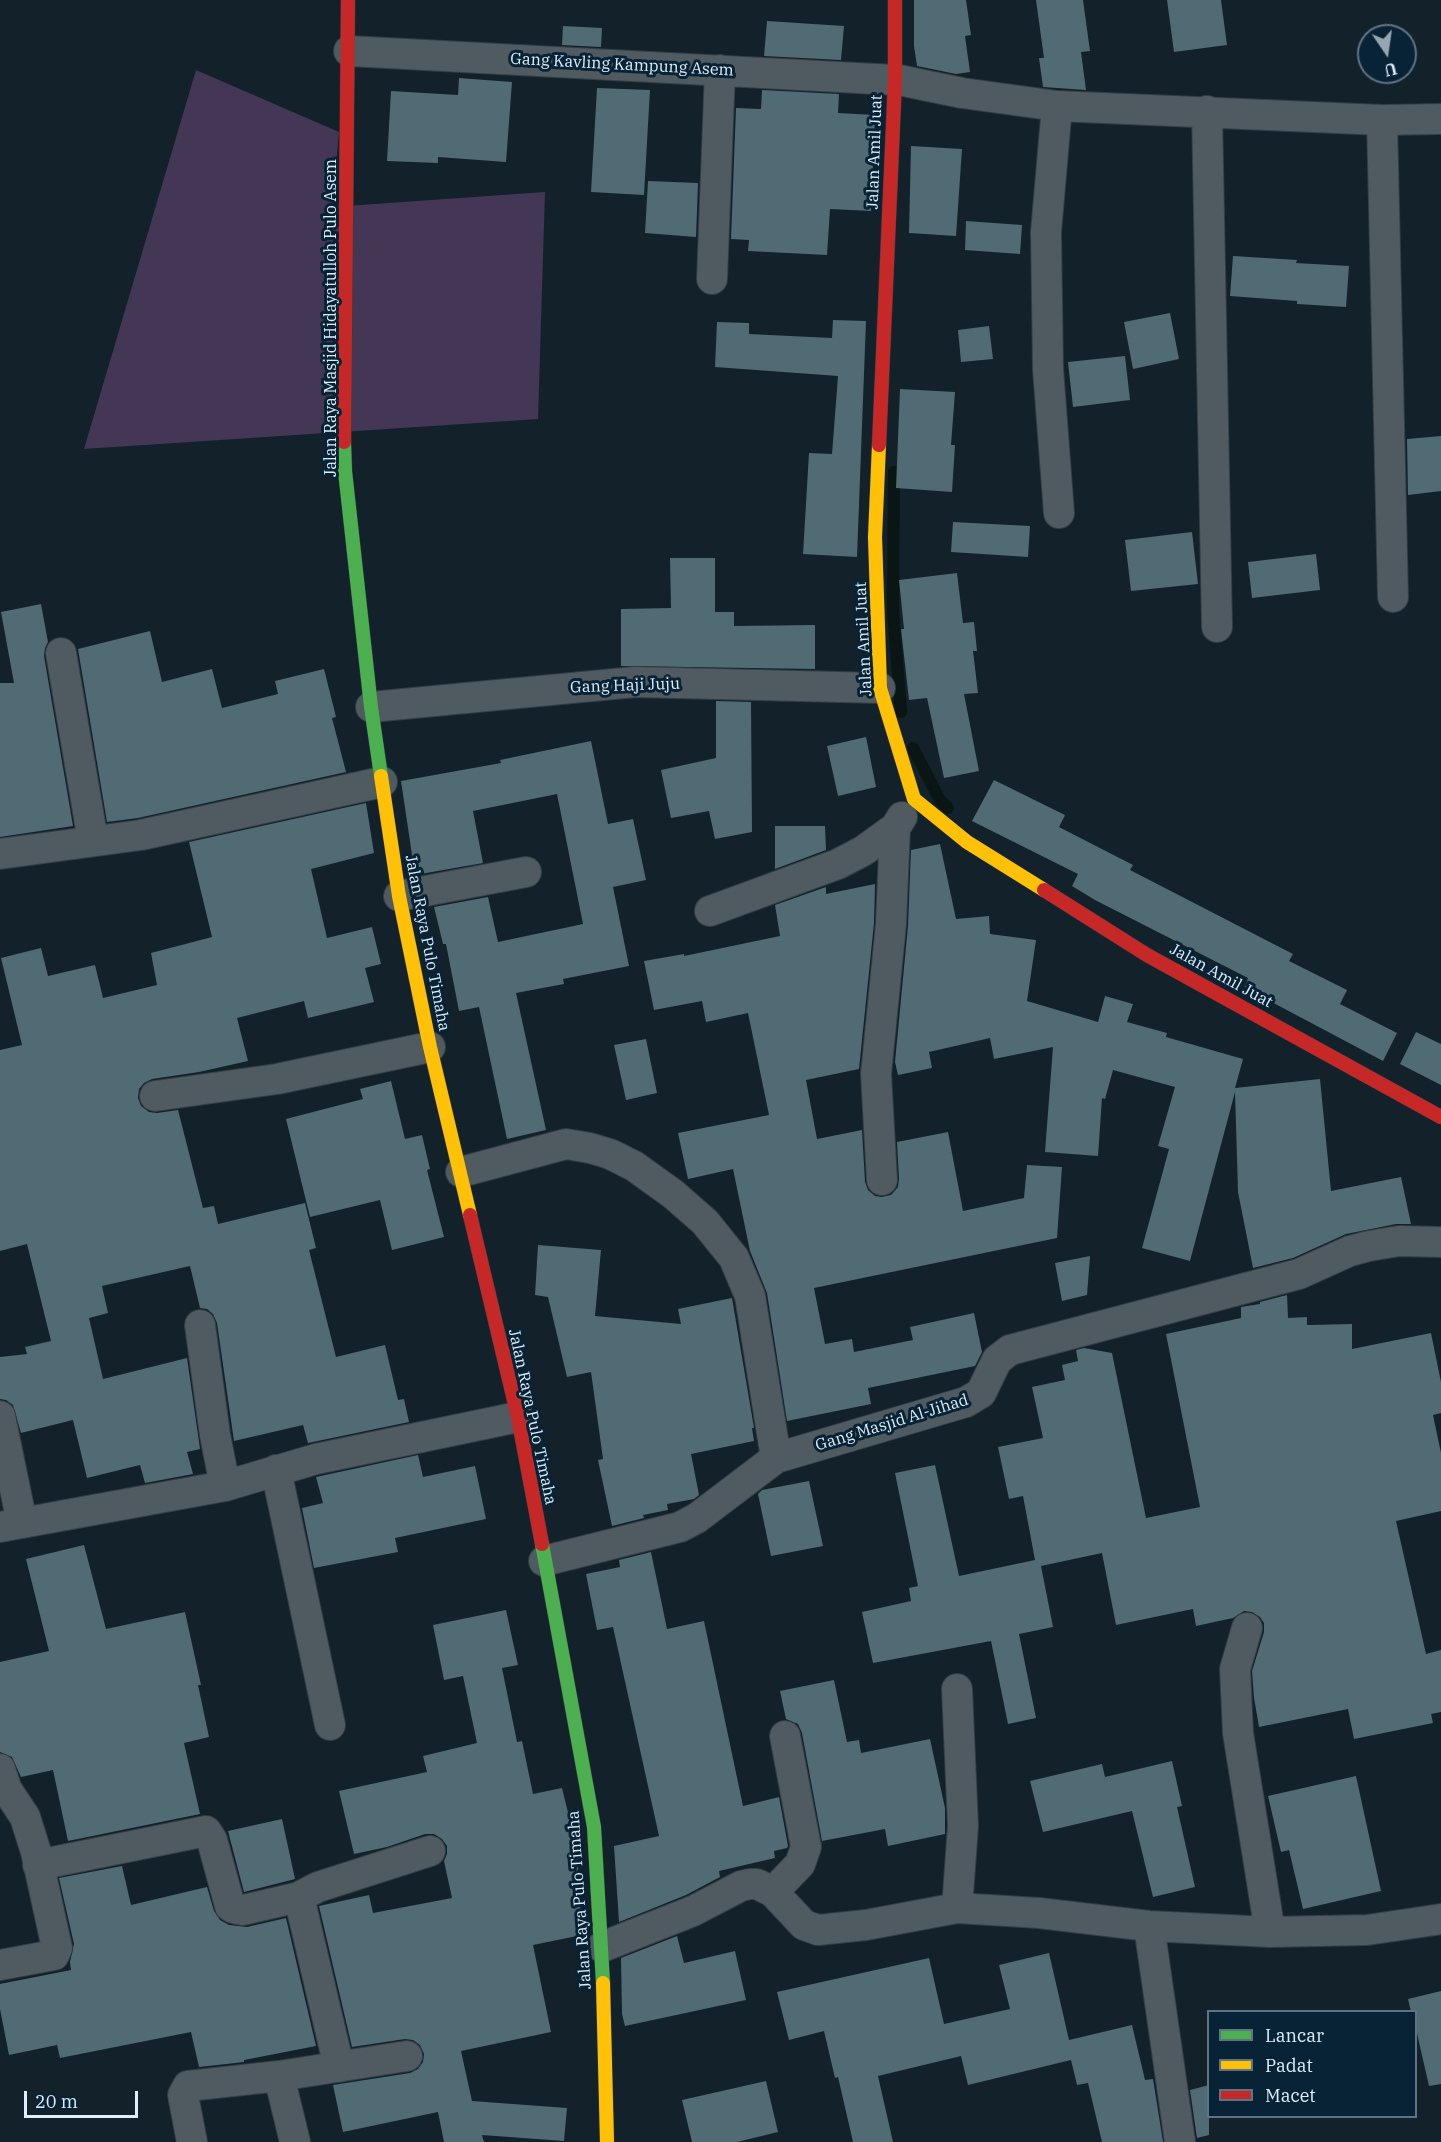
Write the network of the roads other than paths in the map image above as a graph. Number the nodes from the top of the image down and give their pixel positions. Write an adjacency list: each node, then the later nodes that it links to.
1 (348, 0): 3 (street, Jalan Raya Masjid Hidayatulloh Pulo Asem)
2 (895, 0): 5 (street, Jalan Amil Juat)
3 (349, 51): 4 (street, Gang Kavling Kampung Asem); 16 (street, Jalan Raya Masjid Hidayatulloh Pulo Asem)
4 (720, 70): 5 (street, Gang Kavling Kampung Asem); 10 (street)
5 (900, 81): 6 (street, Gang Kavling Kampung Asem); 15 (street, Jalan Amil Juat)
6 (1057, 106): 7 (street, Gang Kavling Kampung Asem); 11 (street)
7 (1207, 111): 9 (street, Gang Kavling Kampung Asem); 13 (street)
8 (1441, 119): 9 (street, Gang Kavling Kampung Asem)
9 (1382, 120): 12 (street)
10 (712, 279)
11 (1059, 513)
12 (1393, 597)
13 (1217, 627)
14 (61, 652): 20 (street)
15 (880, 688): 16 (street, Gang Haji Juju); 18 (street, Jalan Amil Juat)
16 (371, 706): 17 (street, Jalan Raya Pulo Timaha)
17 (382, 782): 20 (street); 23 (street, Jalan Raya Pulo Timaha)
18 (914, 799): 19 (street); 27 (street, Jalan Amil Juat)
19 (895, 828): 24 (street); 29 (street)
20 (93, 841): 21 (street)
21 (0, 854)
22 (526, 872): 23 (street)
23 (399, 896): 25 (street, Jalan Raya Pulo Timaha)
24 (710, 910)
25 (430, 1047): 26 (street); 28 (street, Jalan Raya Pulo Timaha)
26 (155, 1096)
27 (1441, 1117)
28 (461, 1172): 33 (street, Jalan Raya Pulo Timaha); 34 (street)
29 (882, 1180)
30 (1441, 1242): 34 (street, Gang Masjid Al-Jihad)
31 (200, 1325): 36 (street)
32 (0, 1416): 37 (street)
33 (518, 1417): 35 (street); 38 (street, Jalan Raya Pulo Timaha)
34 (776, 1458): 38 (street, Gang Masjid Al-Jihad)
35 (276, 1470): 36 (street); 41 (street)
36 (225, 1486): 37 (street)
37 (11, 1525)
38 (544, 1561): 52 (street, Jalan Raya Pulo Timaha)
39 (1247, 1628): 51 (street)
40 (957, 1689): 48 (street)
41 (330, 1725)
42 (785, 1736): 46 (street)
43 (0, 1769): 45 (street)
44 (430, 1851): 47 (street)
45 (38, 1865): 47 (street); 53 (street)
46 (773, 1892): 48 (street); 52 (street)
47 (299, 1897): 55 (street)
48 (957, 1908): 50 (street)
49 (1441, 1919): 51 (street)
50 (1149, 1926): 51 (street); 60 (street)
51 (1270, 1932)
52 (602, 1947): 59 (street, Jalan Raya Pulo Timaha)
53 (0, 1965)
54 (407, 2056): 55 (street)
55 (339, 2067): 56 (street)
56 (279, 2076): 57 (street); 58 (street)
57 (192, 2142)
58 (295, 2142)
59 (608, 2142)
60 (1180, 2142)

